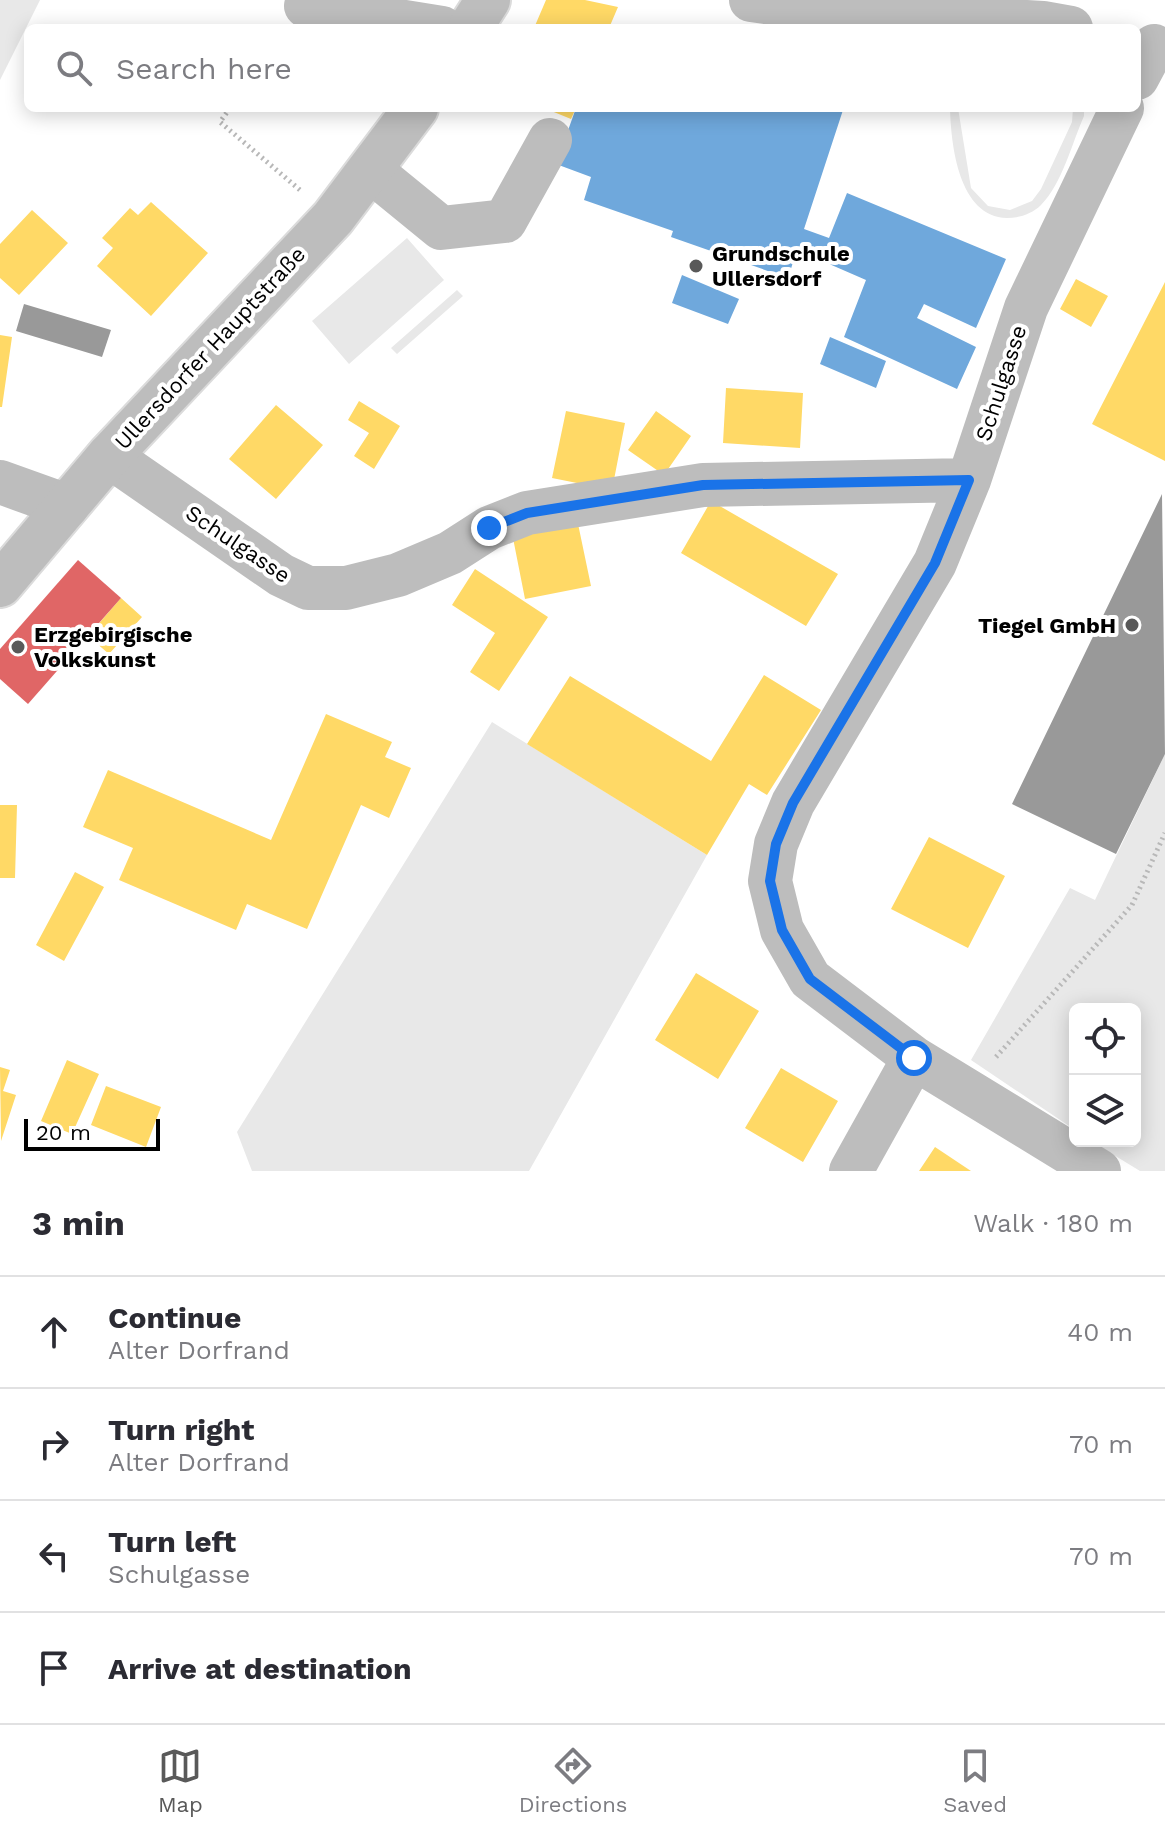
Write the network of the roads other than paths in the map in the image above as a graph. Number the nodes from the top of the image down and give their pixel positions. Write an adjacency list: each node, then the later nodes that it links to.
1 (488, 0): 6 (street)
2 (751, 0): 4 (street)
3 (306, 6): 5 (street)
4 (1055, 17)
5 (417, 24)
6 (473, 24)
7 (413, 112): 10 (street, Ullersdorfer Hauptstraße)
8 (1120, 112): 12 (street, Schulgasse)
9 (550, 140): 10 (street)
10 (370, 170): 11 (street, Ullersdorfer Hauptstraße)
11 (109, 456): 12 (street, Schulgasse); 14 (street, Ullersdorfer Hauptstraße)
12 (969, 480): 16 (street)
13 (0, 482): 14 (street)
14 (67, 506): 15 (street, Ullersdorfer Hauptstraße)
15 (0, 585)
16 (914, 1058): 17 (street); 18 (street)
17 (851, 1171)
18 (1099, 1171)

